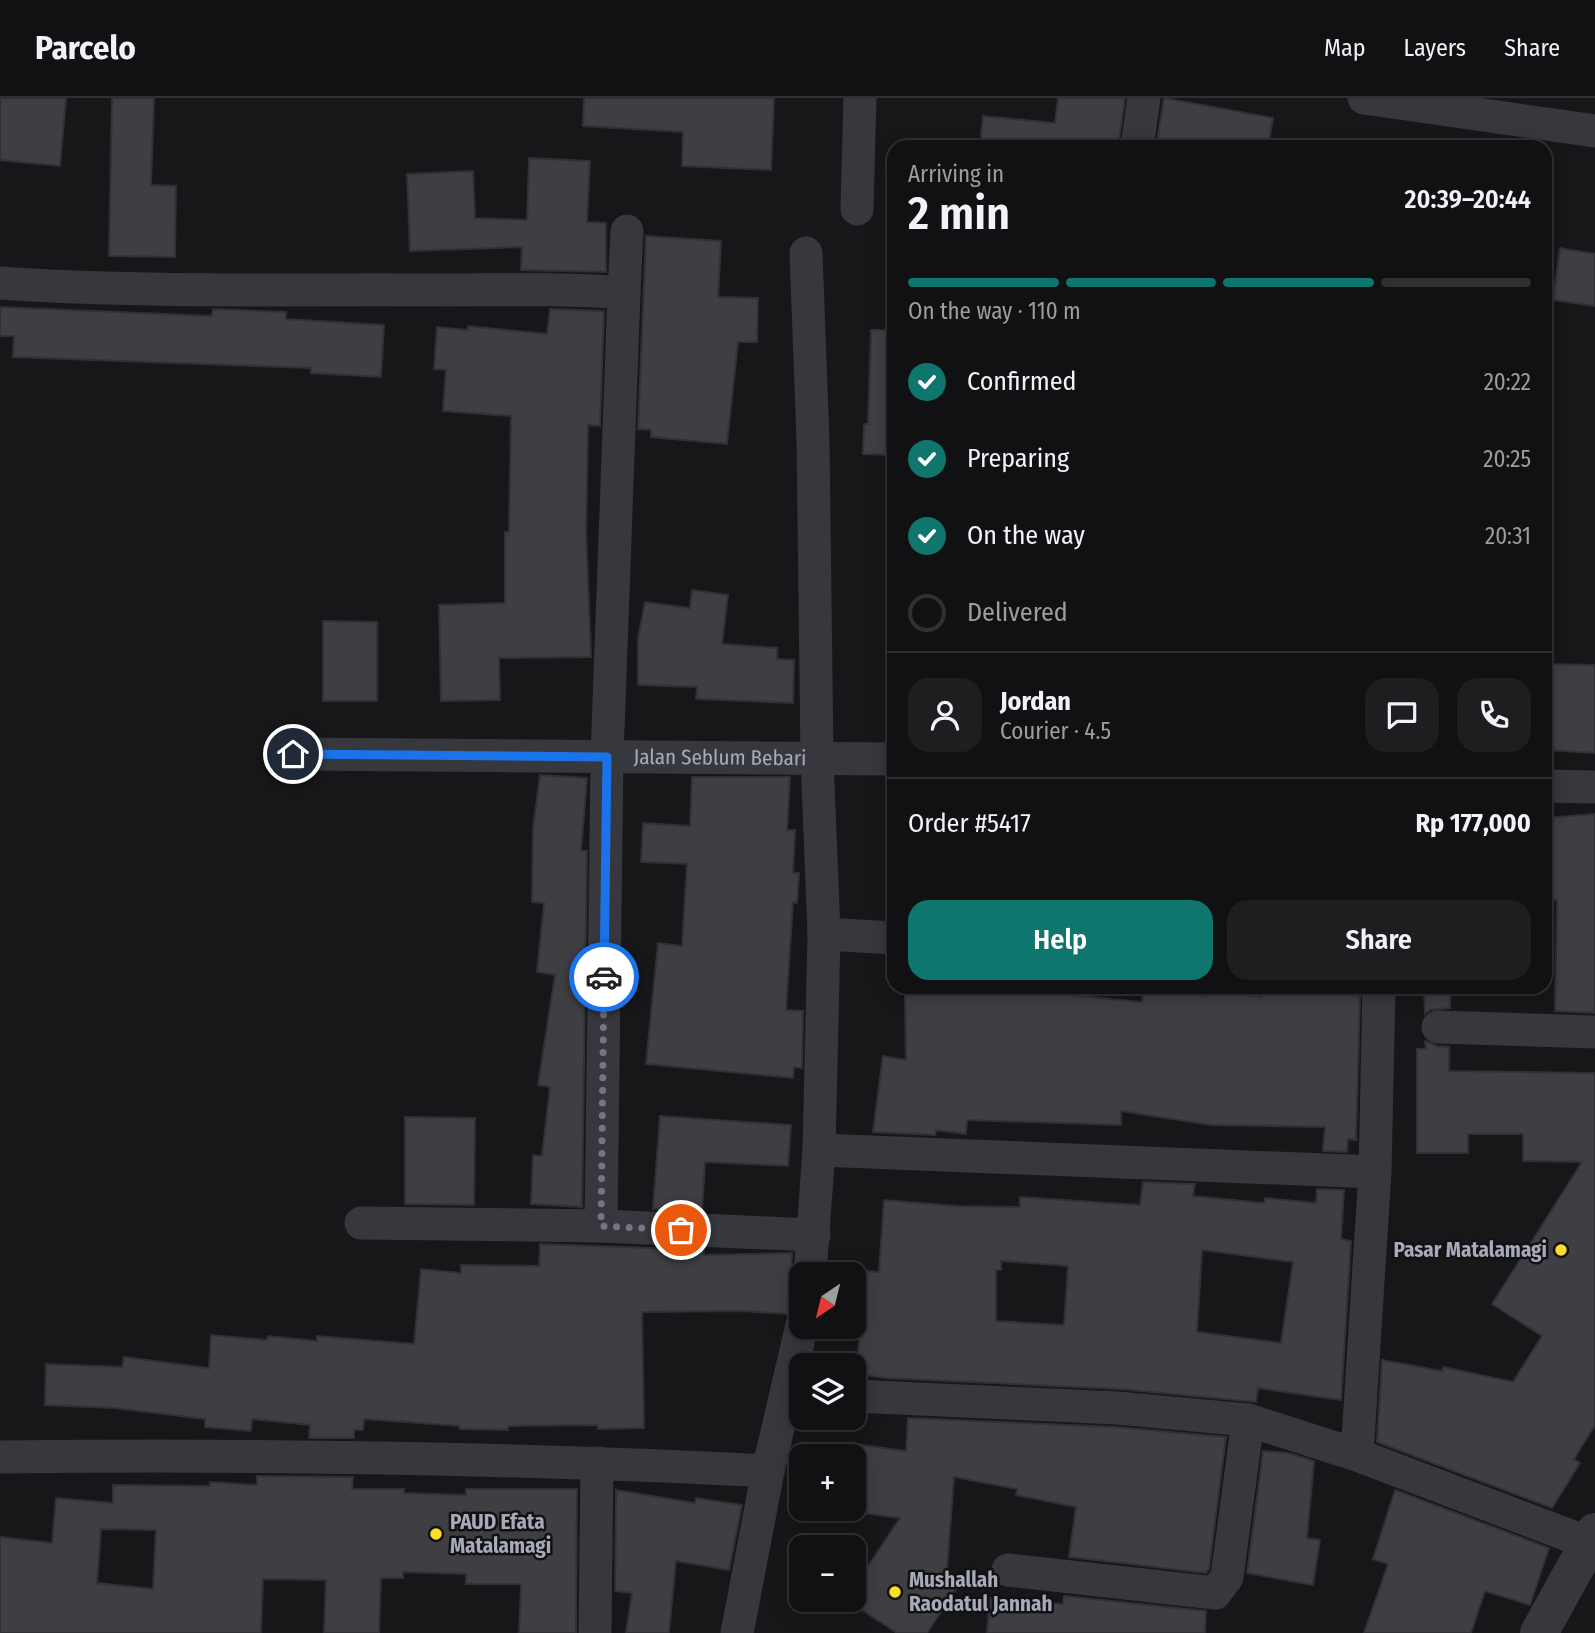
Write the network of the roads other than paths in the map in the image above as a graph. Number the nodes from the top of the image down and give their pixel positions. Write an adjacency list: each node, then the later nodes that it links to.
1 (860, 98): 7 (street)
2 (1144, 98): 6 (street)
3 (1364, 98): 4 (street)
4 (1556, 111): 5 (street)
5 (1595, 131)
6 (1138, 140)
7 (857, 209)
8 (627, 231): 11 (street)
9 (806, 253): 14 (street)
10 (0, 283): 11 (street)
11 (624, 293): 13 (street)
12 (293, 754): 13 (street, Jalan Seblum Bebari)
13 (607, 757): 14 (street, Jalan Seblum Bebari); 26 (street)
14 (817, 757): 15 (street, Jalan Seblum Bebari); 18 (street)
15 (887, 759)
16 (1552, 786): 17 (street)
17 (1595, 787)
18 (824, 934): 19 (street); 23 (street)
19 (887, 938)
20 (1379, 994): 24 (street)
21 (1438, 1027): 22 (street)
22 (1595, 1032)
23 (819, 1150): 24 (street); 27 (street)
24 (1375, 1172): 32 (street)
25 (361, 1223): 26 (street)
26 (601, 1226): 27 (street)
27 (814, 1235): 28 (street)
28 (811, 1262)
29 (866, 1397): 31 (street)
30 (789, 1406): 35 (street)
31 (1248, 1420): 32 (street); 37 (street)
32 (1357, 1455): 36 (street)
33 (0, 1457): 34 (street)
34 (597, 1463): 35 (street); 38 (street)
35 (768, 1471): 39 (street)
36 (1592, 1537): 40 (street)
37 (1008, 1570)
38 (595, 1633)
39 (737, 1633)
40 (1539, 1633)

